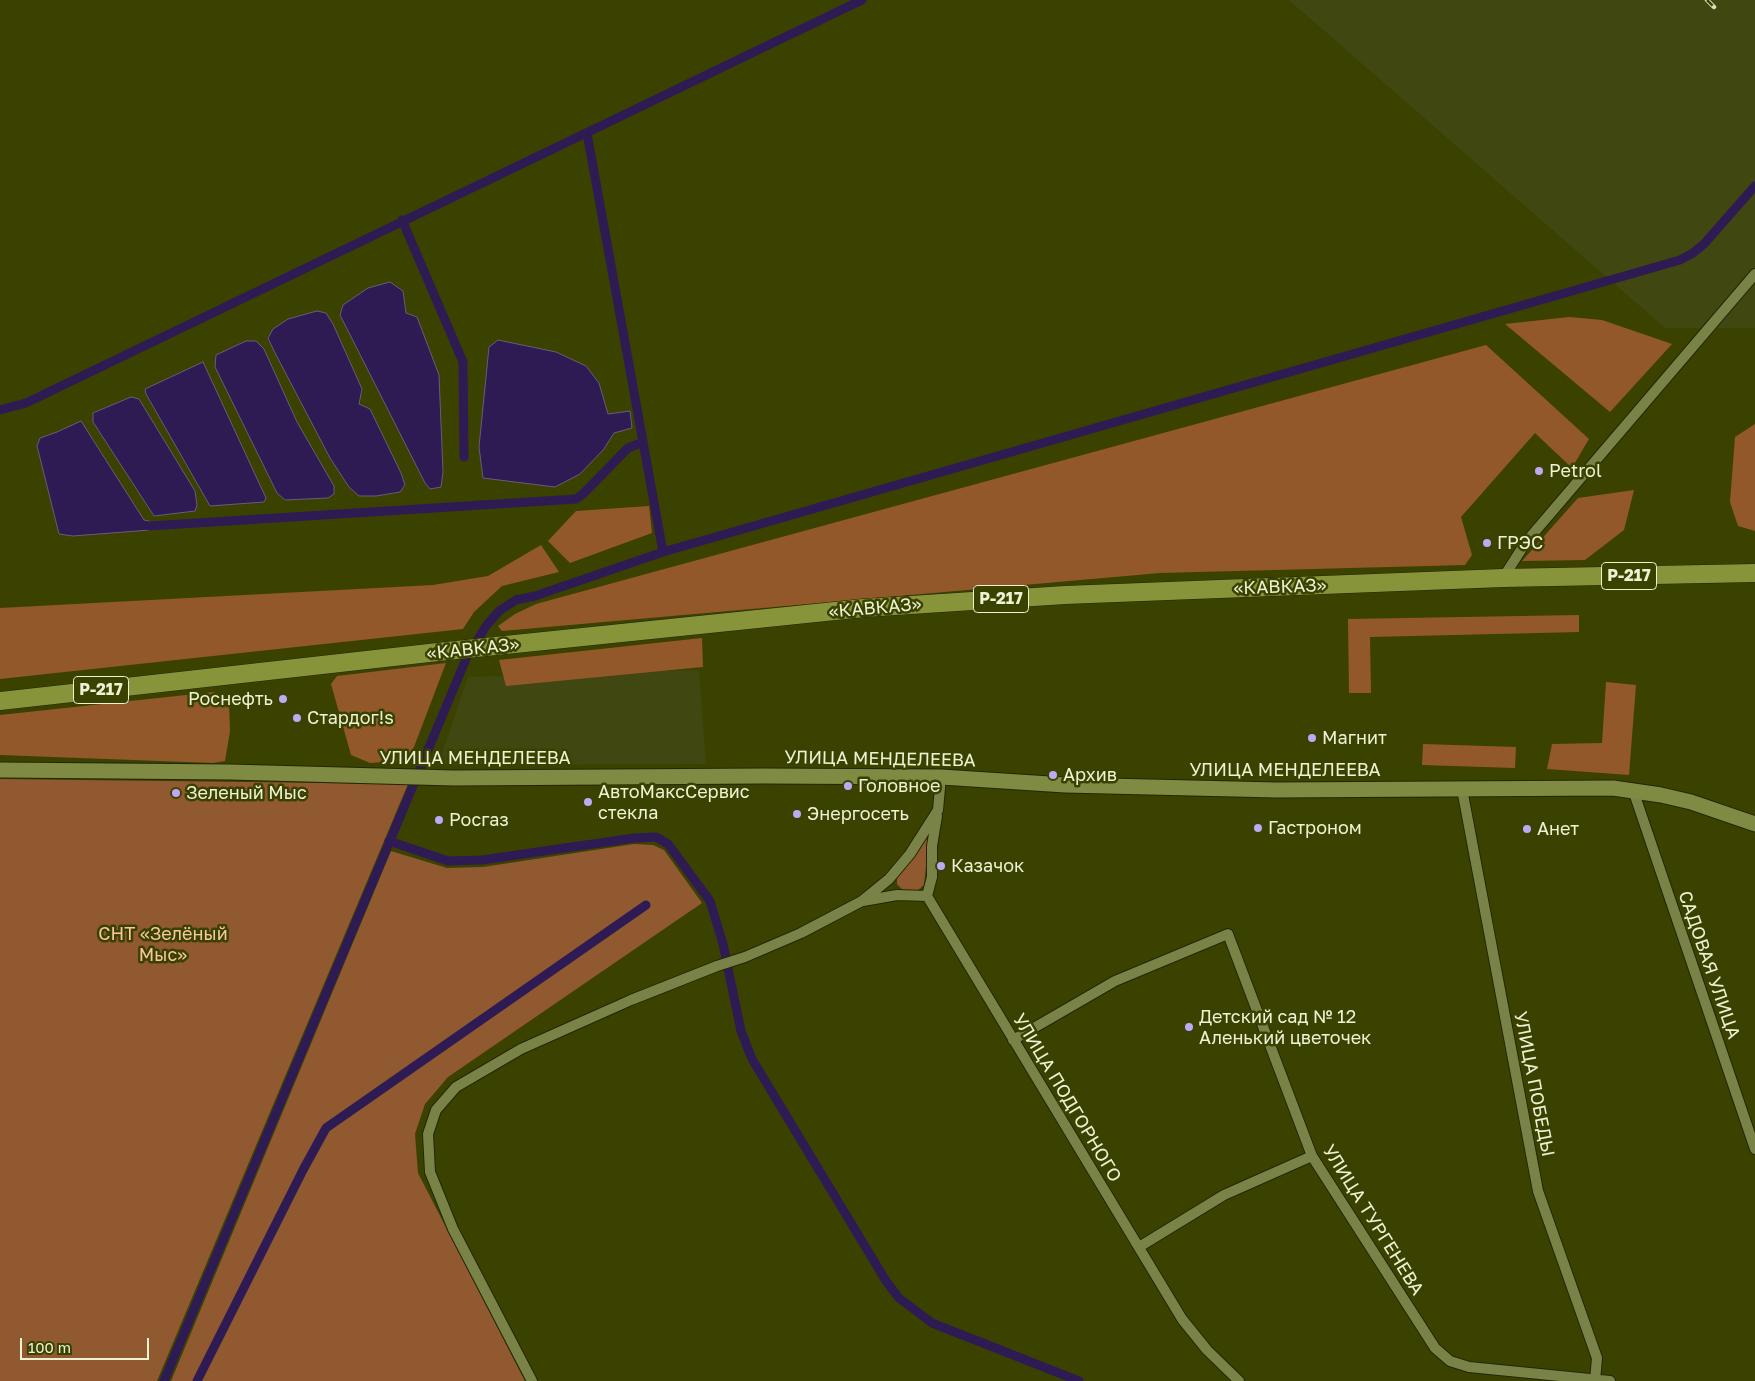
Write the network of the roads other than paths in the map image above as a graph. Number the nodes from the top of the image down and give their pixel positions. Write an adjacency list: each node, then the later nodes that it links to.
1 (1755, 274): 3 (street)
2 (1755, 573): 3 (highway, «КАВКАЗ» / Р-217)
3 (1503, 578): 4 (highway, «КАВКАЗ» / Р-217)
4 (0, 700)
5 (0, 770): 6 (main road, УЛИЦА МЕНДЕЛЕЕВА)
6 (941, 777): 7 (main road, УЛИЦА МЕНДЕЛЕЕВА); 9 (street)
7 (1462, 789): 8 (main road, УЛИЦА МЕНДЕЛЕЕВА); 17 (street, УЛИЦА ПОБЕДЫ)
8 (1633, 790): 10 (main road, УЛИЦА МЕНДЕЛЕЕВА); 14 (street, САДОВАЯ УЛИЦА)
9 (938, 810): 11 (street); 12 (street)
10 (1755, 824)
11 (927, 896): 12 (street); 13 (street, УЛИЦА ПОДГОРНОГО)
12 (862, 901): 18 (street)
13 (1013, 1040): 15 (street, УЛИЦА ТУРГЕНЕВА); 16 (street, УЛИЦА ПОДГОРНОГО)
14 (1755, 1149)
15 (1312, 1156): 16 (street); 17 (street, УЛИЦА ТУРГЕНЕВА)
16 (1139, 1247): 19 (street, УЛИЦА ПОДГОРНОГО)
17 (1595, 1380): 20 (street, УЛИЦА ТУРГЕНЕВА)
18 (532, 1381)
19 (1239, 1381)
20 (1610, 1381)

